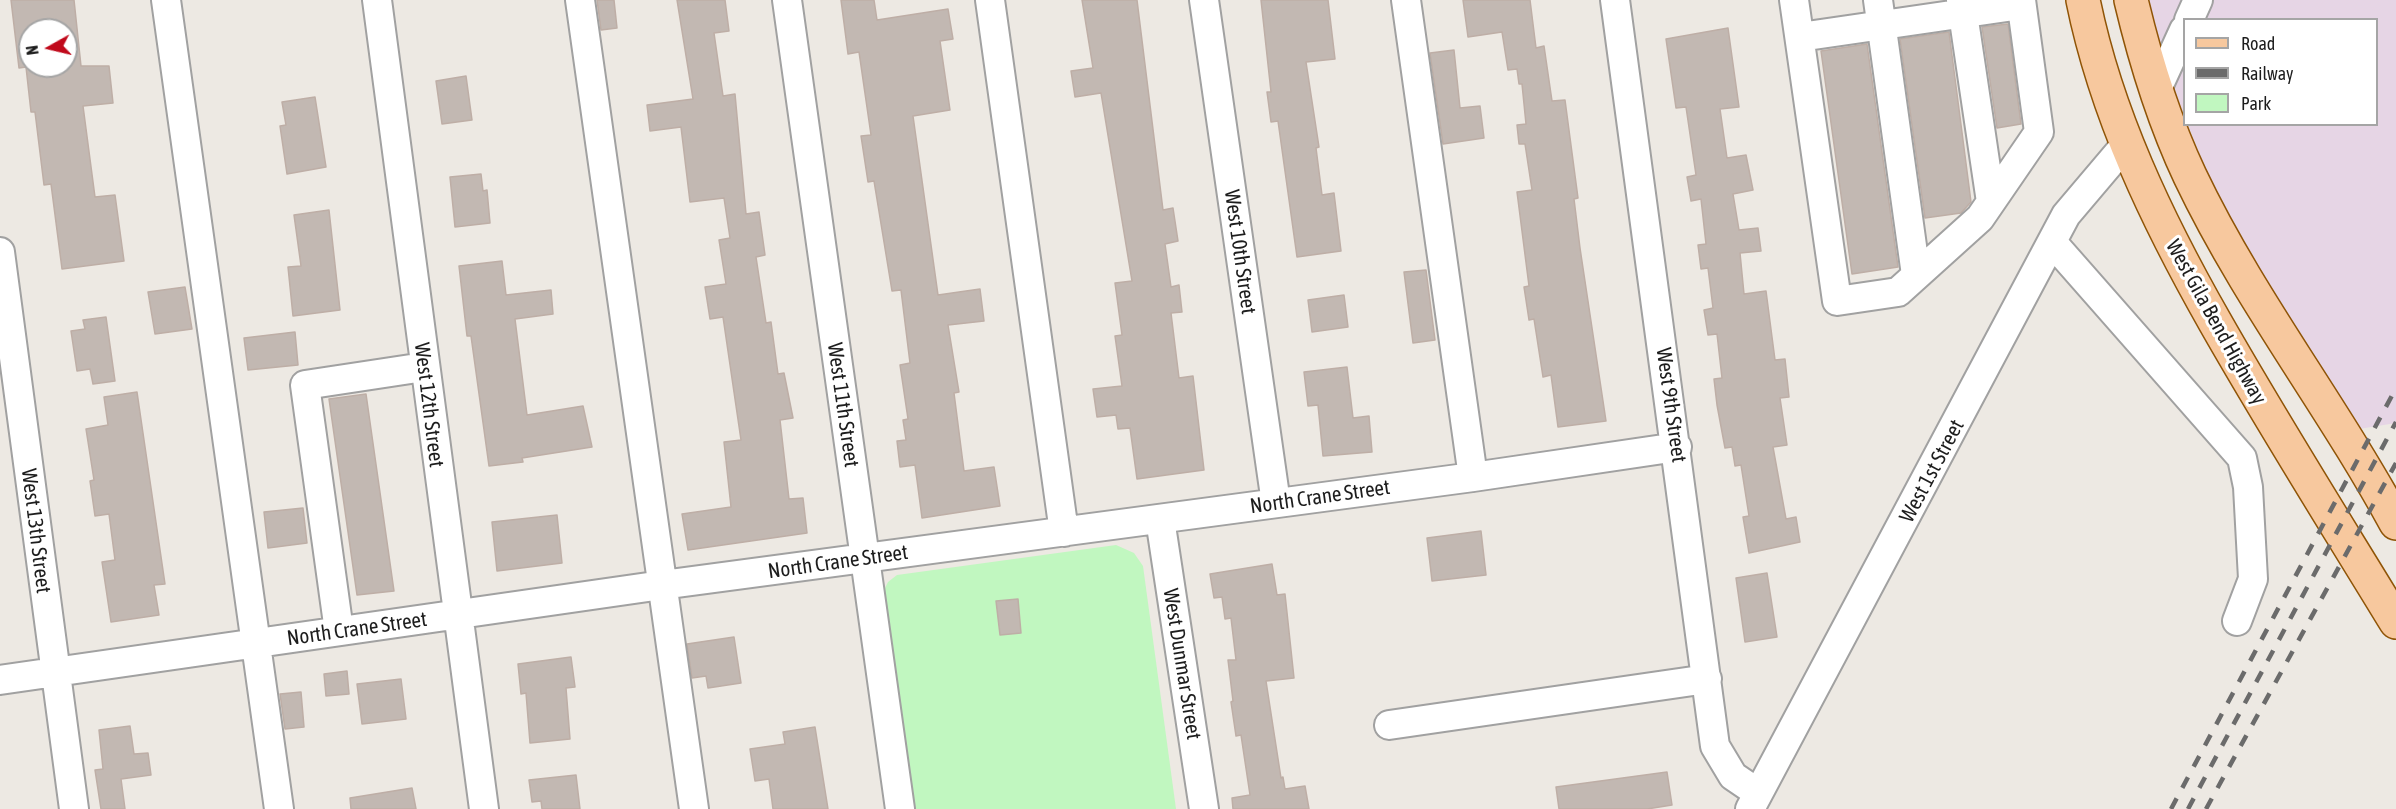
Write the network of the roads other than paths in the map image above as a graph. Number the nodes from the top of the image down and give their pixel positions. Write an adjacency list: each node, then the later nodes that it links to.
1 (166, 0): 38 (street)
2 (376, 0): 25 (street, West 12th Street)
3 (580, 0): 33 (street)
4 (787, 0): 32 (street, West 11th Street)
5 (990, 0): 31 (street)
6 (1204, 0): 28 (street, West 10th Street)
7 (1406, 0): 27 (street)
8 (1615, 0): 26 (street, West 9th Street)
9 (1794, 0): 18 (street)
10 (2083, 0): 20 (main road, West Gila Bend Highway)
11 (2131, 0): 19 (main road)
12 (2198, 0): 16 (street)
13 (2021, 3): 14 (street); 21 (street)
14 (1962, 7): 15 (street); 21 (street)
15 (1880, 13): 18 (street); 24 (street)
16 (2190, 18)
17 (2183, 32): 19 (street)
18 (1800, 37): 24 (street)
19 (2157, 89): 30 (main road)
20 (2127, 143): 22 (street, West 1st Street); 36 (main road, West Gila Bend Highway)
21 (1991, 202): 24 (street)
22 (2052, 242): 35 (street); 43 (street, West 1st Street)
23 (0, 252): 39 (street, West 13th Street)
24 (1916, 275)
25 (424, 367): 34 (street, West 12th Street); 37 (street)
26 (1677, 447): 27 (street, North Crane Street); 40 (street, West 9th Street)
27 (1473, 477): 28 (street, North Crane Street)
28 (1276, 503): 29 (street, North Crane Street)
29 (1160, 519): 31 (street, North Crane Street); 49 (street, West Dunmar Street)
30 (2396, 523)
31 (1064, 532): 32 (street, North Crane Street)
32 (863, 558): 33 (street, North Crane Street); 48 (street, West 11th Street)
33 (662, 585): 34 (street, North Crane Street); 47 (street)
34 (457, 616): 37 (street, North Crane Street); 46 (street, West 12th Street)
35 (2237, 621)
36 (2396, 622)
37 (339, 631): 38 (street, North Crane Street)
38 (256, 643): 39 (street, North Crane Street); 45 (street)
39 (55, 673): 41 (street, North Crane Street); 44 (street, West 13th Street)
40 (1707, 679): 42 (street); 43 (street, West 9th Street)
41 (0, 680)
42 (1389, 724)
43 (1754, 801)
44 (74, 809)
45 (279, 809)
46 (484, 809)
47 (694, 809)
48 (900, 809)
49 (1204, 809)

